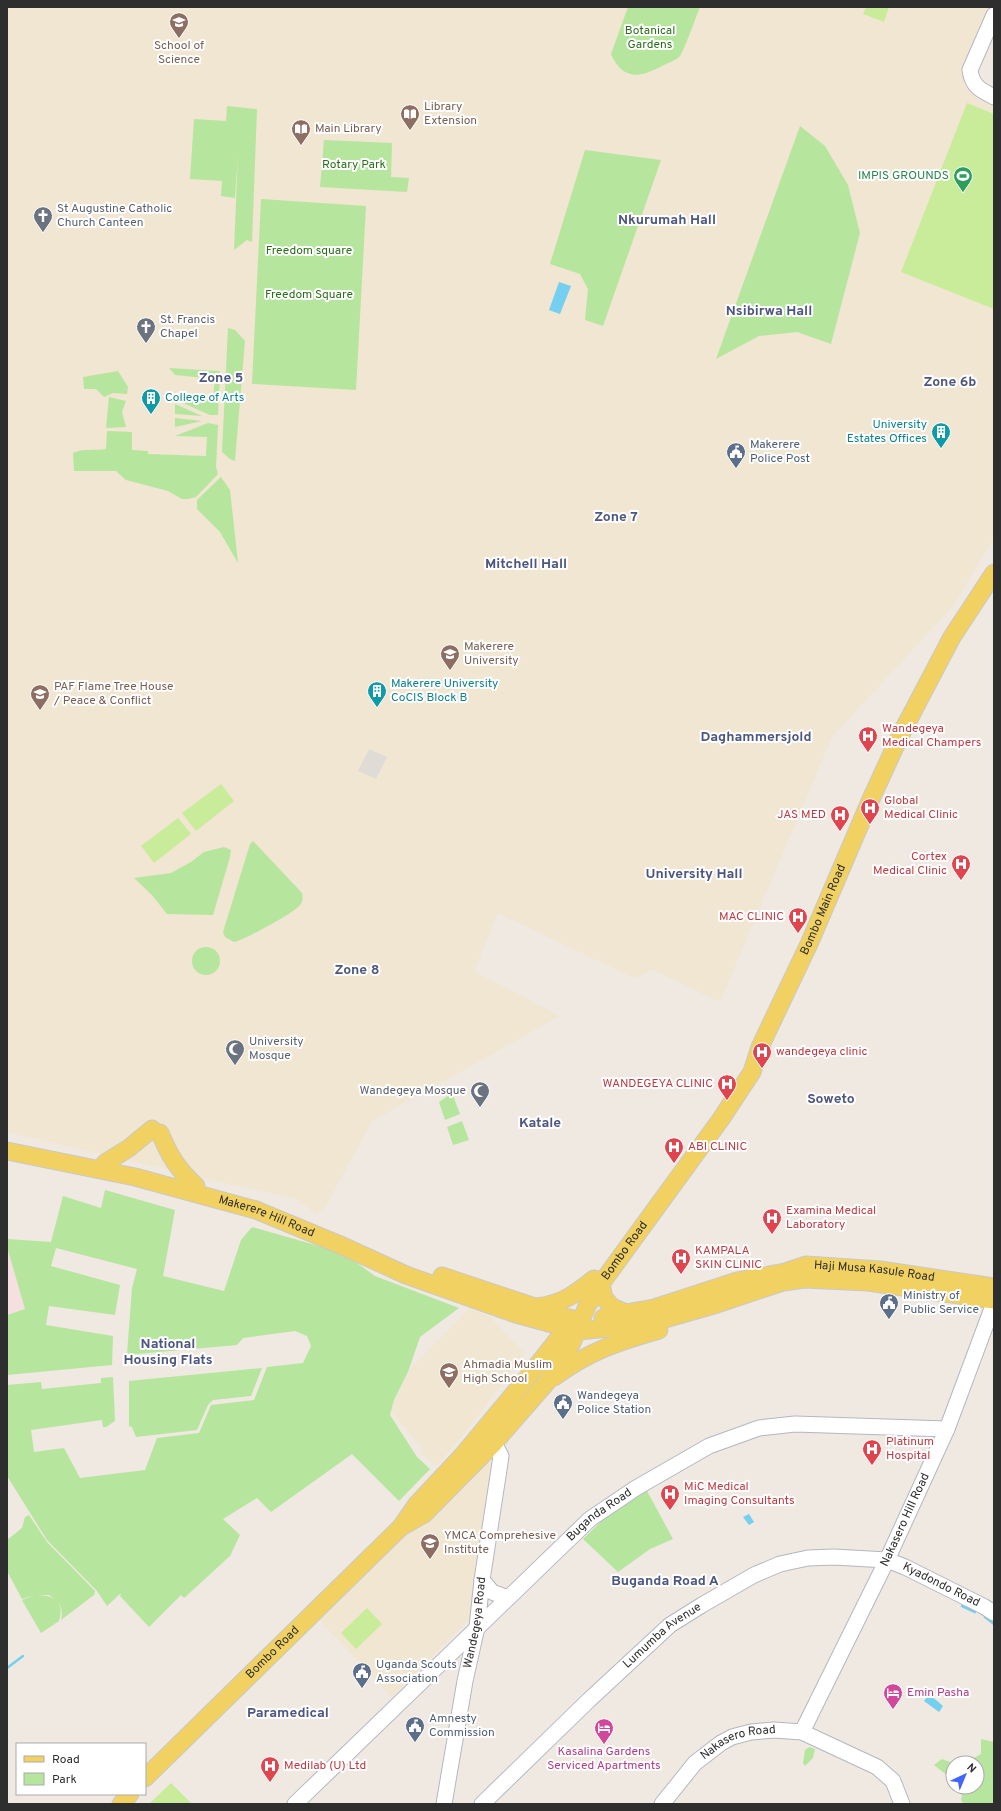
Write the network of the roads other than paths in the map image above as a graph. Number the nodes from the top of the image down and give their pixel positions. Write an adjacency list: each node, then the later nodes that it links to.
1 (994, 16): 2 (main road)
2 (994, 97)
3 (994, 573): 8 (main road, Bombo Main Road)
4 (7, 1144): 6 (main road, Makerere Hill Road)
5 (7, 1151): 16 (main road, Makerere Hill Road)
6 (106, 1163): 7 (main road, Makerere Hill Road); 7 (main road)
7 (196, 1186): 14 (main road, Makerere Hill Road)
8 (647, 1222): 10 (main road, Bombo Road)
9 (879, 1277): 11 (main road, Haji Musa Kasule Road); 12 (main road, Haji Musa Kasule Road); 13 (main road, Haji Musa Kasule Road); 15 (main road, Haji Musa Kasule Road)
10 (597, 1282): 14 (main road); 15 (main road); 17 (main road)
11 (772, 1286): 17 (main road); 19 (main road)
12 (994, 1287)
13 (994, 1301): 20 (main road, Nakasero Hill Road)
14 (537, 1307): 17 (main road, Makerere Hill Road)
15 (640, 1311): 17 (main road)
16 (516, 1314): 17 (main road); 18 (main road)
17 (576, 1321): 18 (main road); 19 (main road)
18 (533, 1371): 22 (main road)
19 (547, 1382): 21 (main road)
20 (947, 1429): 23 (main road, Nakasero Hill Road); 25 (main road, Buganda Road)
21 (494, 1443): 22 (main road); 24 (main road, Wandegeya Road)
22 (400, 1527): 31 (main road, Bombo Road)
23 (887, 1560): 26 (main road, Kyadondo Road); 30 (main road, Nakasero Hill Road); 36 (main road, Lumumba Avenue)
24 (482, 1580): 25 (main road); 27 (main road, Wandegeya Road)
25 (508, 1598): 27 (main road, Buganda Road)
26 (994, 1613)
27 (477, 1627): 28 (main road, Buganda Road); 29 (main road, Wandegeya Road)
28 (444, 1660): 29 (main road); 34 (main road, Buganda Road)
29 (465, 1682): 35 (main road, Wandegeya Road)
30 (802, 1732): 37 (main road, Nakasero Road); 38 (main road, Nakasero Road)
31 (146, 1777)
32 (129, 1795): 33 (main road)
33 (120, 1804)
34 (295, 1804)
35 (444, 1804)
36 (482, 1804)
37 (662, 1804)
38 (902, 1804)

